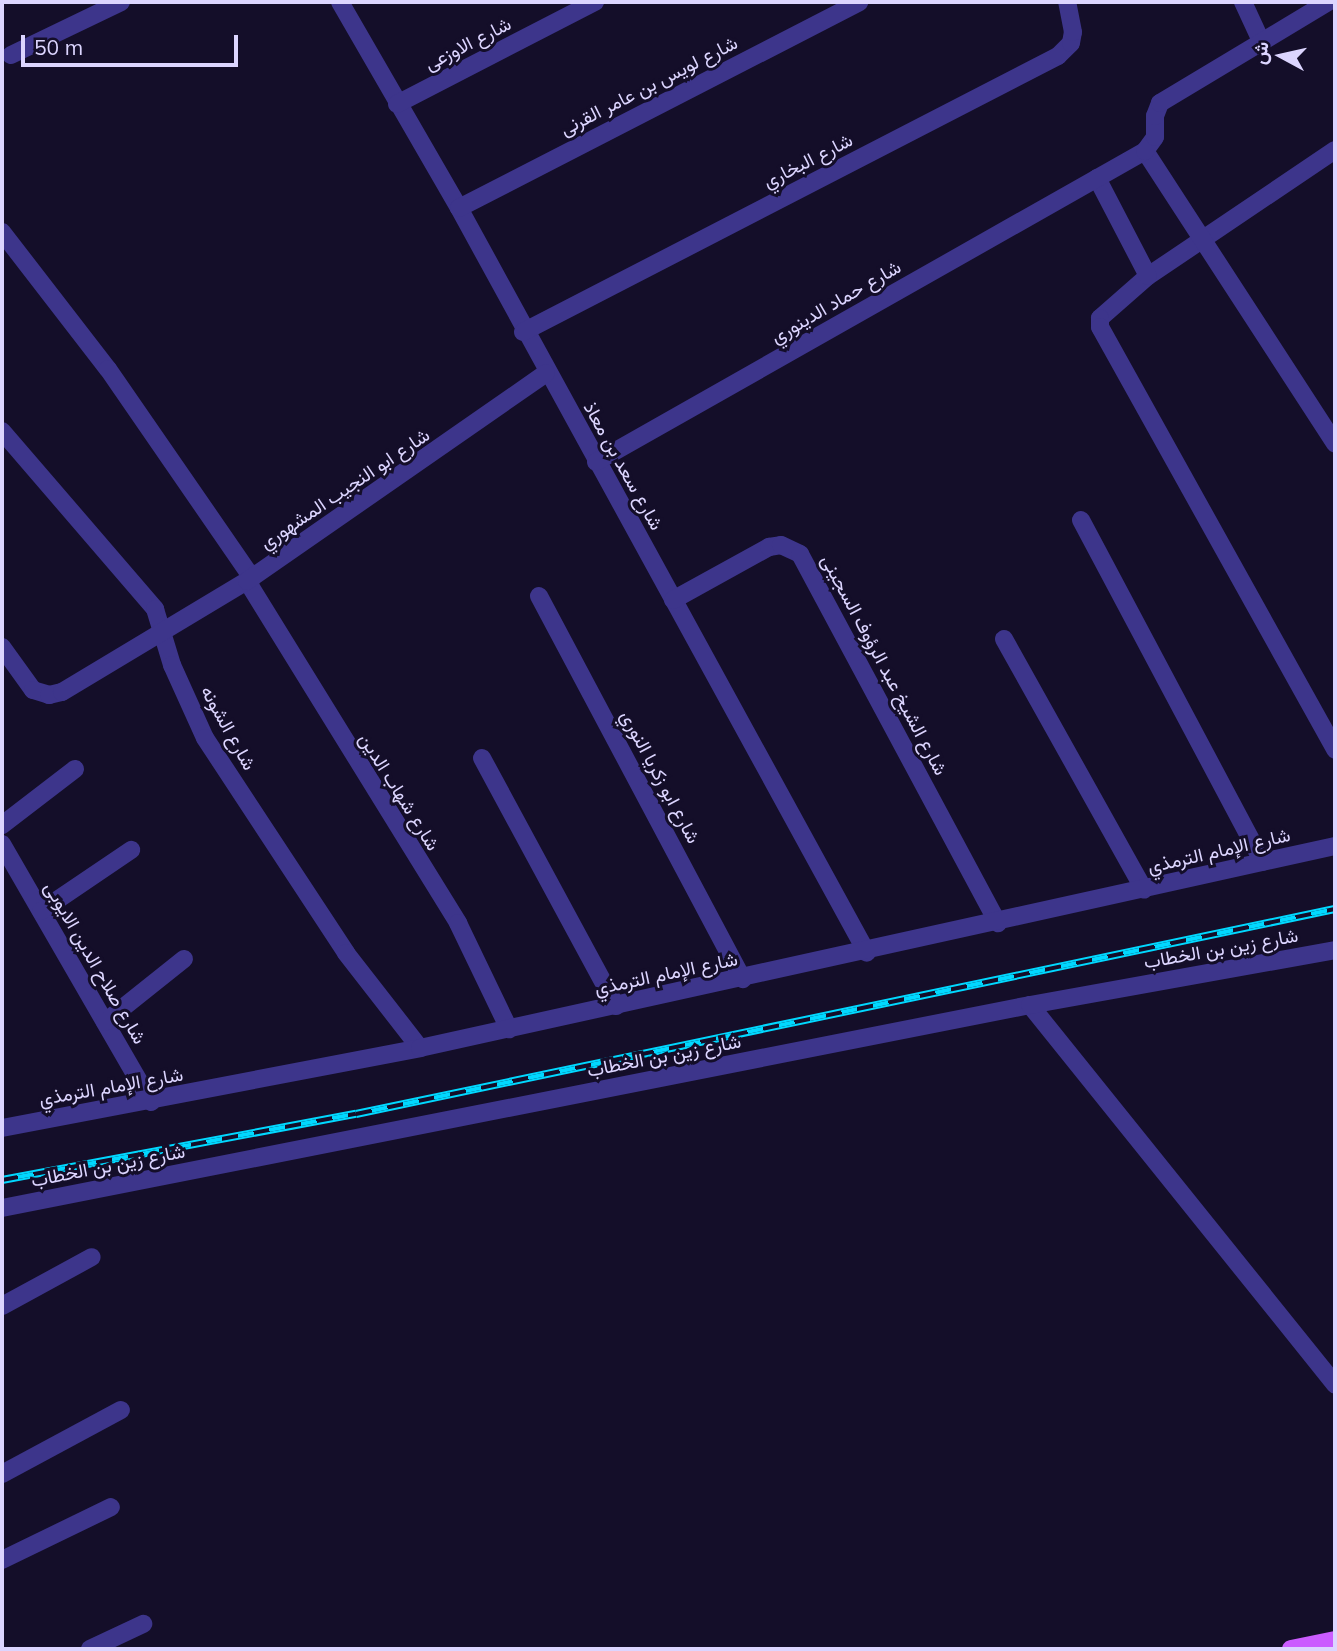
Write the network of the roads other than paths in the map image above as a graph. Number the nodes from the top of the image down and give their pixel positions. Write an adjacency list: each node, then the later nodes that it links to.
1 (121, 2): 9 (street)
2 (595, 2): 10 (street, شارع الاوزعى)
3 (859, 2): 14 (street, شارع لويس بن عامر القرنى)
4 (1067, 2): 18 (street, شارع البخاري)
5 (1242, 2): 8 (street)
6 (1328, 2): 8 (street)
7 (345, 3): 10 (street, شارع سعد بن معاذ)
8 (1261, 41): 12 (street)
9 (11, 55)
10 (397, 104): 14 (street, شارع سعد بن معاذ)
11 (1335, 150): 16 (street)
12 (1145, 151): 13 (street, شارع حماد الدينوري); 16 (street)
13 (1097, 178): 17 (street); 22 (street, شارع حماد الدينوري)
14 (459, 208): 18 (street, شارع سعد بن معاذ)
15 (2, 232): 24 (street, شارع شهاب الدين)
16 (1202, 237): 17 (street); 21 (street)
17 (1148, 276): 30 (street)
18 (523, 332): 19 (street, شارع سعد بن معاذ)
19 (546, 373): 22 (street, شارع سعد بن معاذ); 24 (street, شارع ابو النجيب المشهوري)
20 (2, 431): 27 (street, شارع الشونه)
21 (1335, 444)
22 (596, 462): 26 (street, شارع سعد بن معاذ)
23 (1082, 520): 37 (street)
24 (249, 580): 27 (street, شارع ابو النجيب المشهوري); 48 (street, شارع شهاب الدين)
25 (539, 596): 44 (street, شارع ابو زكريا النوري)
26 (673, 600): 40 (street, شارع الشيخ عبد الرؤوف السجينى); 42 (street, شارع سعد بن معاذ)
27 (164, 634): 29 (street, شارع ابو النجيب المشهوري); 49 (street, شارع الشونه)
28 (1004, 639): 38 (street)
29 (2, 647)
30 (1335, 750)
31 (482, 758): 46 (street)
32 (75, 769): 33 (street)
33 (2, 825)
34 (2, 844): 39 (street, شارع صلاح الدين الايوبى)
35 (1335, 846): 37 (street, شارع الإمام الترمذي)
36 (131, 850): 39 (street)
37 (1263, 862): 38 (street, شارع الإمام الترمذي)
38 (1144, 889): 40 (street, شارع الإمام الترمذي)
39 (41, 911): 47 (street, شارع صلاح الدين الايوبى)
40 (998, 922): 42 (street, شارع الإمام الترمذي)
41 (1335, 950): 45 (street, شارع زين بن الخطاب)
42 (867, 953): 44 (street, شارع الإمام الترمذي)
43 (184, 959): 47 (street)
44 (743, 979): 46 (street, شارع الإمام الترمذي)
45 (1030, 1005): 52 (street, شارع زين بن الخطاب); 55 (street)
46 (616, 1006): 48 (street, شارع الإمام الترمذي)
47 (105, 1022): 50 (street, شارع صلاح الدين الايوبى)
48 (509, 1029): 49 (street, شارع الإمام الترمذي)
49 (420, 1048): 50 (street, شارع الإمام الترمذي)
50 (151, 1102): 51 (street, شارع الإمام الترمذي)
51 (2, 1128)
52 (2, 1208)
53 (92, 1257): 54 (street)
54 (2, 1306)
55 (1335, 1385)
56 (121, 1410): 57 (street)
57 (2, 1474)
58 (111, 1507): 59 (street)
59 (2, 1560)
60 (143, 1624): 62 (street)
61 (1335, 1640): 63 (main road)
62 (90, 1649)
63 (1292, 1649)

